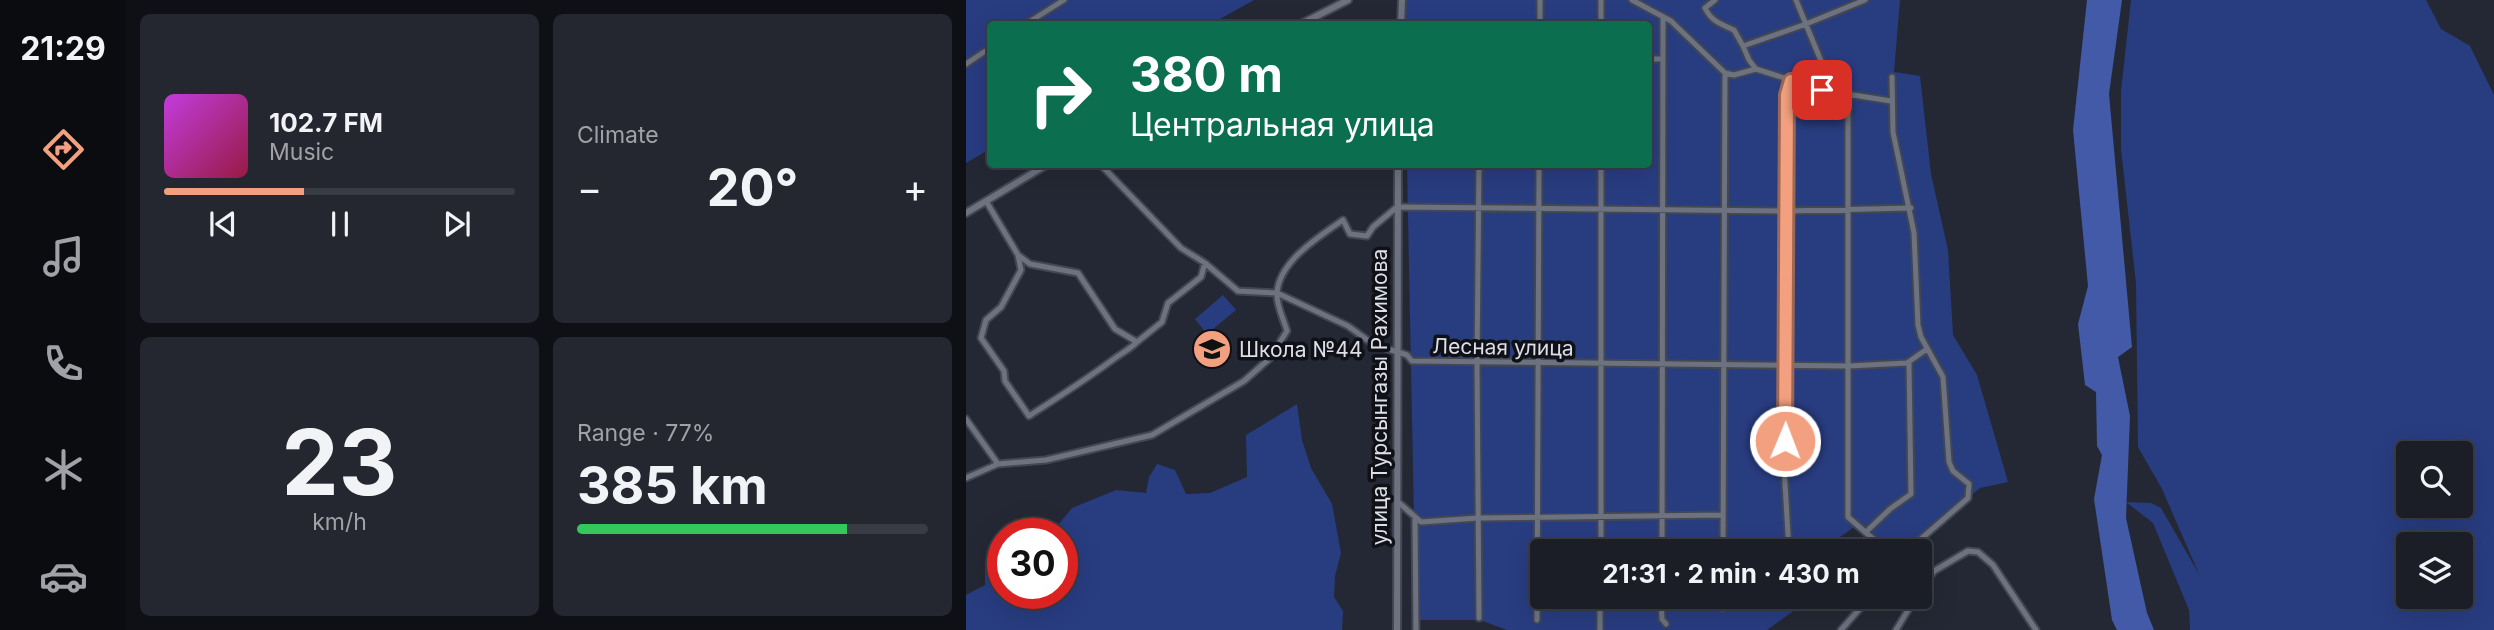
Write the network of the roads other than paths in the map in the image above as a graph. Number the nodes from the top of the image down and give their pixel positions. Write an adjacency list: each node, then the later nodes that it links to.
1 (1064, 0): 11 (street)
2 (1348, 0): 12 (street)
3 (1402, 0): 13 (street)
4 (1540, 0): 14 (street)
5 (1601, 0): 15 (street)
6 (1632, 0): 10 (street)
7 (1715, 0): 17 (street)
8 (1796, 0): 16 (street)
9 (1865, 0): 16 (street)
10 (1663, 17): 20 (street); 23 (street)
11 (1031, 21)
12 (1307, 21)
13 (1401, 21)
14 (1540, 21)
15 (1601, 21)
16 (1806, 24): 17 (street); 26 (street)
17 (1743, 46): 22 (street)
18 (987, 50): 21 (street)
19 (1652, 59): 20 (street)
20 (1662, 59): 41 (street)
21 (966, 64)
22 (1756, 69): 23 (street); 25 (street)
23 (1725, 73): 43 (street)
24 (1892, 76): 28 (street)
25 (1791, 81): 26 (street); 44 (street)
26 (1822, 90): 27 (street)
27 (1848, 95): 28 (street); 42 (street)
28 (1892, 101): 39 (street)
29 (1041, 168): 35 (street)
30 (1104, 168): 47 (street, Лесная улица)
31 (1398, 168): 36 (street, улица Турсынгазы Рахимова)
32 (1479, 168): 37 (street)
33 (1539, 168): 38 (street)
34 (1601, 168): 40 (street)
35 (986, 201): 45 (street); 46 (street)
36 (1397, 207): 37 (street); 48 (street); 51 (street, улица Турсынгазы Рахимова)
37 (1479, 208): 38 (street); 53 (street)
38 (1539, 208): 40 (street); 54 (street)
39 (1911, 208): 42 (street); 50 (street)
40 (1601, 209): 41 (street); 55 (street)
41 (1662, 209): 43 (street); 56 (street)
42 (1849, 209): 44 (street); 59 (street)
43 (1724, 210): 44 (street); 57 (street)
44 (1786, 211): 58 (street)
45 (966, 212)
46 (1018, 255): 49 (street); 49 (street)
47 (1205, 263): 48 (street, Лесная улица); 49 (street)
48 (1277, 293): 51 (street, Лесная улица); 61 (street)
49 (1137, 342)
50 (1927, 349): 52 (street); 76 (street)
51 (1396, 351): 53 (street, Лесная улица); 63 (street, улица Турсынгазы Рахимова)
52 (1909, 362): 59 (street, Лесная улица); 70 (street)
53 (1477, 363): 54 (street, Лесная улица); 68 (street)
54 (1538, 363): 55 (street, Лесная улица); 67 (street)
55 (1601, 365): 56 (street, Лесная улица); 66 (street)
56 (1662, 365): 57 (street, Лесная улица); 64 (street)
57 (1724, 365): 58 (street, Лесная улица); 65 (street)
58 (1785, 365): 59 (street, Лесная улица); 74 (street)
59 (1849, 366): 70 (street)
60 (966, 419): 61 (street)
61 (998, 464): 62 (street)
62 (966, 478)
63 (1398, 502): 69 (street); 85 (street, улица Турсынгазы Рахимова)
64 (1662, 515): 65 (street); 66 (street); 72 (street)
65 (1723, 515): 73 (street)
66 (1601, 516): 67 (street); 71 (street)
67 (1538, 517): 68 (street); 83 (street)
68 (1478, 518): 69 (street); 82 (street)
69 (1415, 519): 86 (street)
70 (1866, 532): 75 (street)
71 (1601, 539)
72 (1661, 539)
73 (1723, 539)
74 (1788, 539)
75 (1874, 539)
76 (1921, 539)
77 (1932, 574): 90 (street)
78 (1601, 609): 87 (street)
79 (1662, 609): 84 (street)
80 (1859, 609): 88 (street)
81 (1909, 609): 89 (street)
82 (1479, 618)
83 (1537, 620)
84 (1666, 624)
85 (1397, 630)
86 (1416, 630)
87 (1600, 630)
88 (1841, 630)
89 (1896, 630)
90 (2036, 630)

